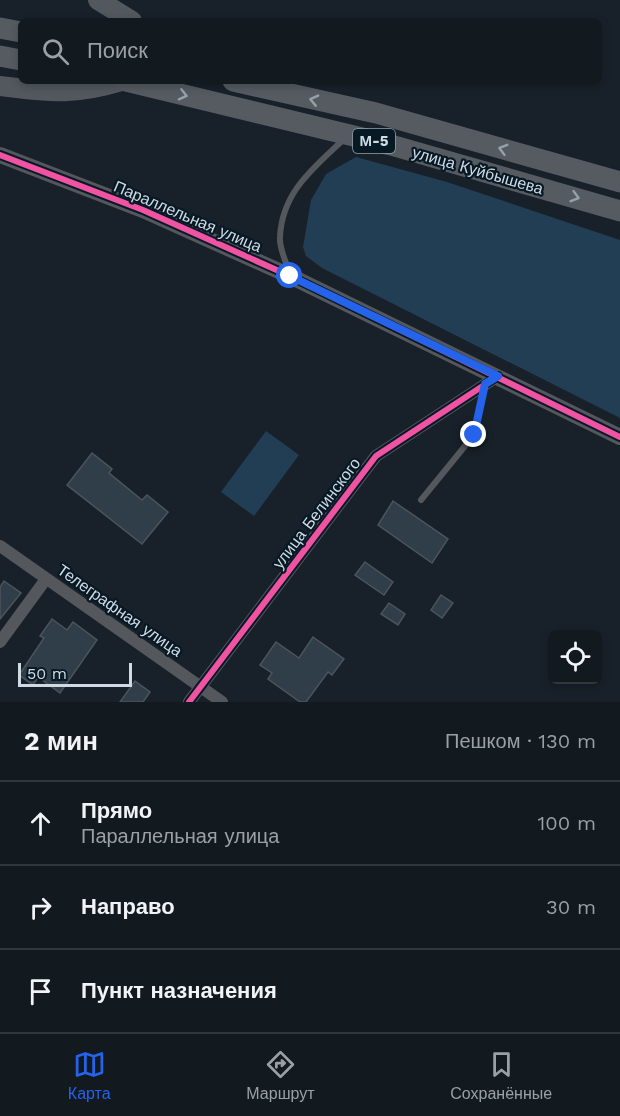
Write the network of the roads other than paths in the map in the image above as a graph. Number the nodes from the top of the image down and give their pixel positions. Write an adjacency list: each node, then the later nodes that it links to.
1 (98, 0): 2 (main road)
2 (127, 18)
3 (0, 28): 4 (highway)
4 (18, 31)
5 (0, 56): 6 (highway)
6 (18, 59)
7 (113, 84): 10 (main road, улица Куйбышева)
8 (136, 84): 11 (highway, улица Куйбышева / М-5, one-way to 11)
9 (246, 84): 13 (highway, улица Куйбышева / М-5, one-way to 9)
10 (0, 86)
11 (348, 135): 14 (highway, улица Куйбышева / М-5, one-way to 14); 15 (lane)
12 (0, 155): 15 (street, Параллельная улица)
13 (620, 182)
14 (620, 211)
15 (290, 276): 16 (street, Параллельная улица)
16 (492, 380): 17 (street, Параллельная улица); 18 (lane); 22 (street, улица Белинского)
17 (620, 437)
18 (421, 500)
19 (0, 546): 20 (street, Телеграфная улица)
20 (46, 579): 21 (street); 22 (street, Телеграфная улица)
21 (0, 642)
22 (201, 687): 23 (street, улица Белинского); 24 (street, Телеграфная улица)
23 (189, 702)
24 (222, 702)

